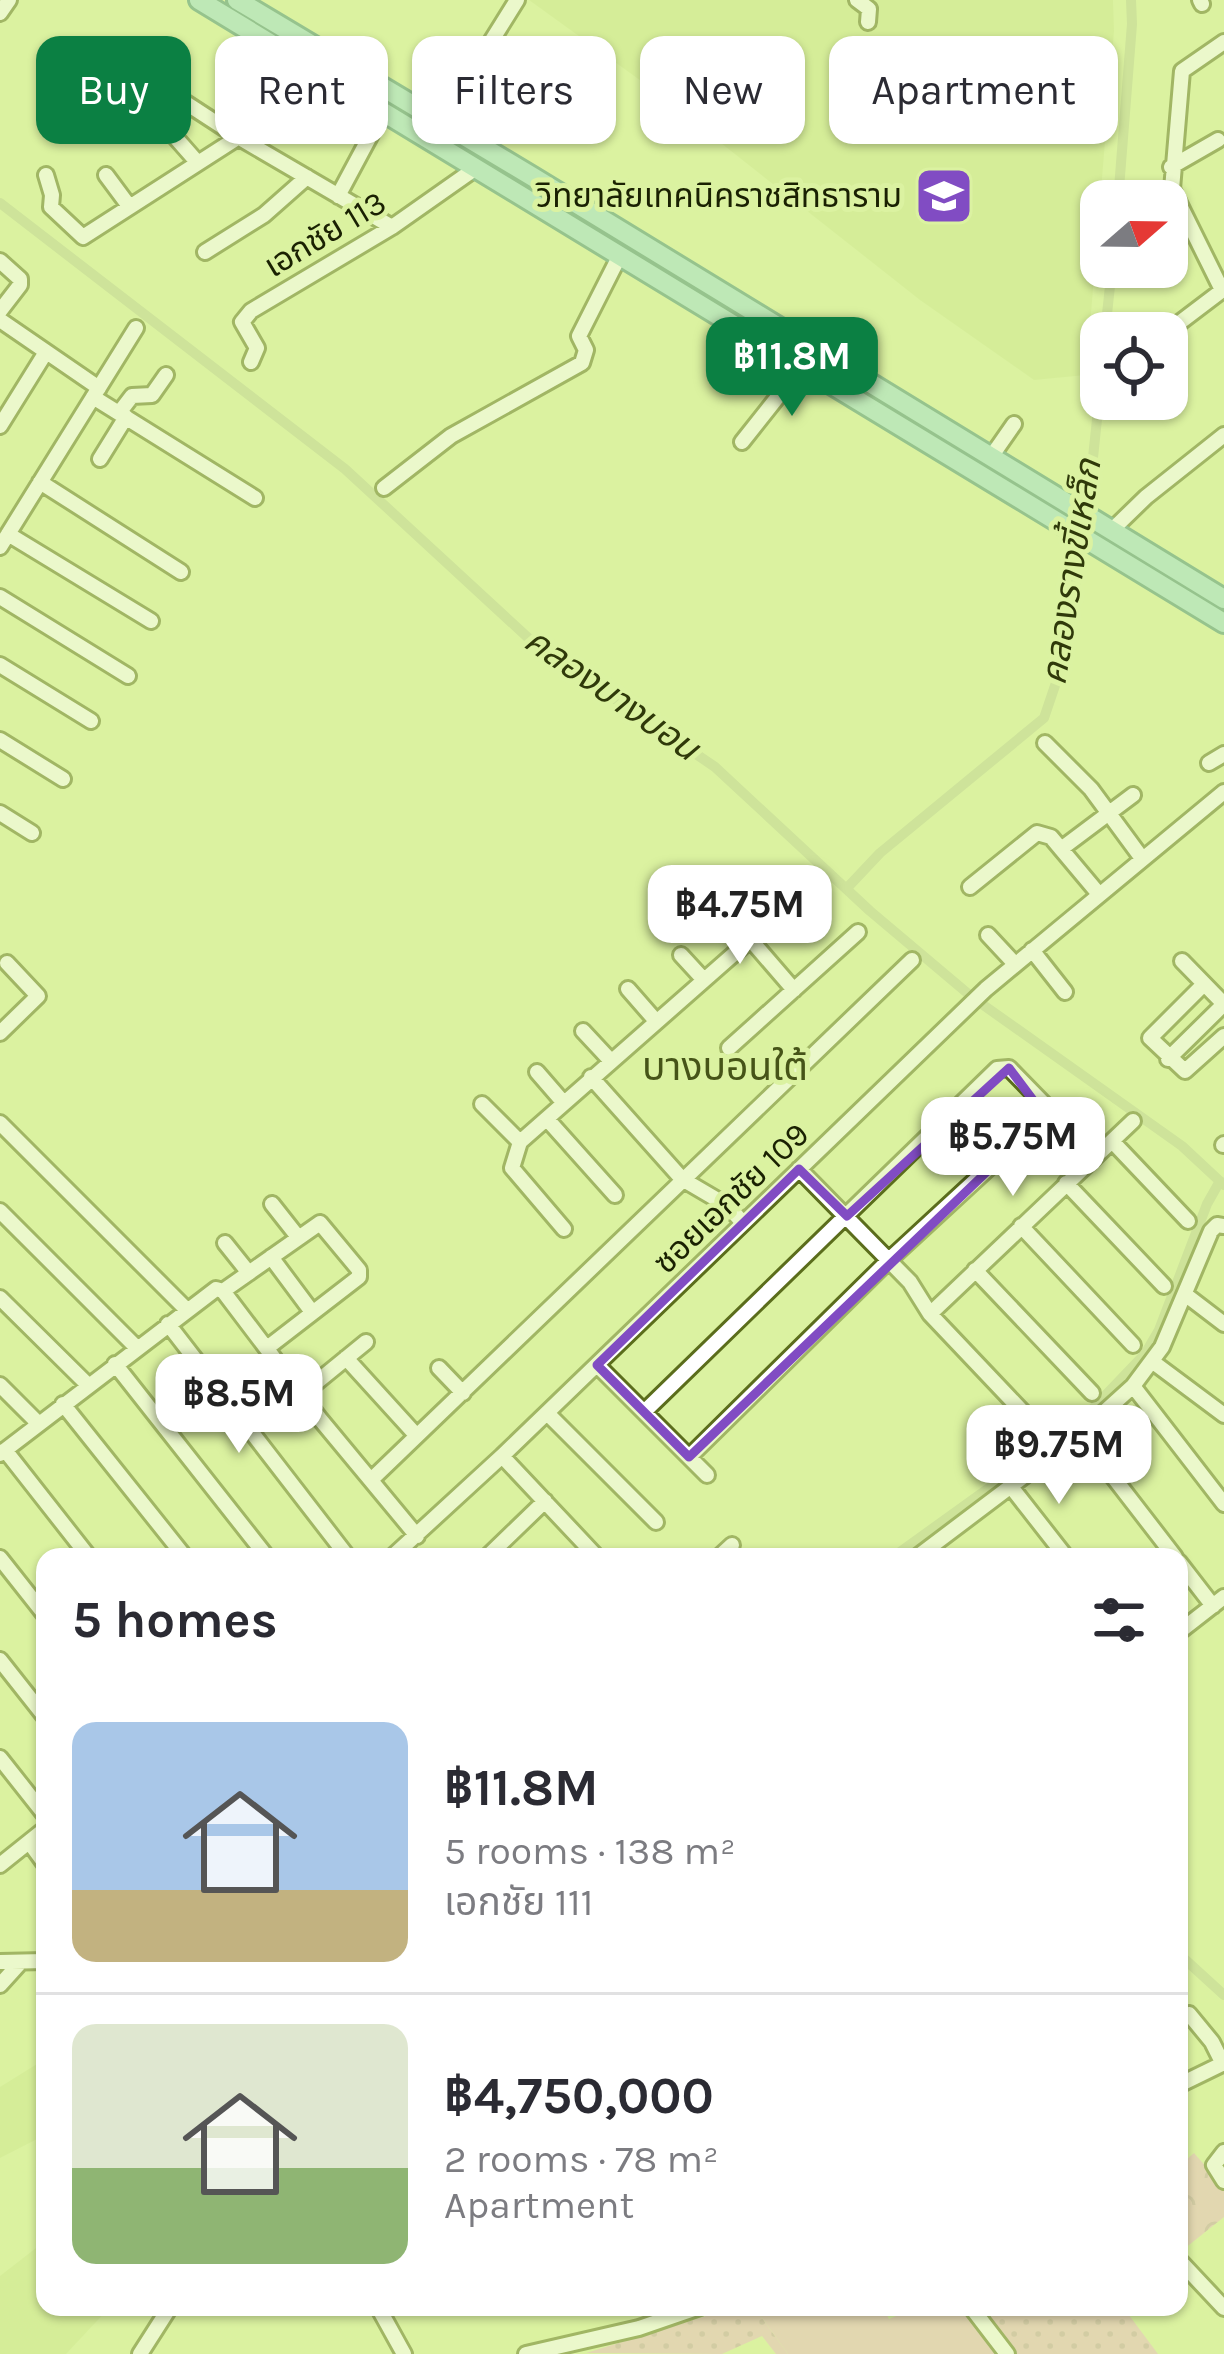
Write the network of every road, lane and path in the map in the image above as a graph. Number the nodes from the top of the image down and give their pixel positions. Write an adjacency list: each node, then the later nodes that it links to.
1 (9, 0): 6 (street)
2 (200, 0): 8 (main road)
3 (237, 0): 11 (main road)
4 (517, 0): 9 (street)
5 (857, 0): 7 (street)
6 (0, 13)
7 (868, 22)
8 (259, 36)
9 (495, 36)
10 (1224, 42): 20 (street)
11 (412, 105)
12 (388, 115): 21 (main road)
13 (1222, 142): 20 (street)
14 (181, 144): 19 (street)
15 (227, 144): 19 (street)
16 (250, 144): 24 (street)
17 (366, 144): 26 (street)
18 (477, 144): 47 (main road)
19 (198, 163): 27 (street)
20 (1171, 167): 25 (street)
21 (476, 168): 28 (street, เอกชัย 113); 31 (main road)
22 (46, 175): 27 (street)
23 (106, 175): 27 (street)
24 (307, 177): 26 (street); 30 (street)
25 (1172, 180)
26 (338, 196): 28 (street)
27 (129, 206)
28 (392, 226): 38 (street, เอกชัย 113)
29 (1188, 227): 33 (street)
30 (205, 252)
31 (620, 255): 39 (main road); 50 (street)
32 (0, 261): 34 (street)
33 (1223, 290): 35 (street)
34 (0, 315): 37 (street)
35 (1188, 316)
36 (136, 328): 41 (street)
37 (46, 352): 41 (street); 44 (street)
38 (250, 362)
39 (803, 365): 46 (street); 52 (main road)
40 (166, 375): 42 (street)
41 (96, 392): 42 (street); 49 (street)
42 (122, 415): 48 (street); 51 (street)
43 (1014, 424): 47 (street)
44 (0, 426)
45 (1224, 435): 53 (street)
46 (742, 442)
47 (991, 457): 52 (main road)
48 (100, 459)
49 (40, 482): 54 (street); 55 (street)
50 (383, 488)
51 (255, 498)
52 (1066, 513): 53 (main road)
53 (1104, 532): 57 (main road); 59 (main road)
54 (4, 540): 58 (street)
55 (181, 572)
56 (0, 597): 61 (street)
57 (1224, 599)
58 (151, 621)
59 (1224, 623)
60 (0, 665): 62 (street)
61 (128, 676)
62 (91, 721)
63 (0, 740): 67 (street)
64 (1045, 743): 70 (street)
65 (1224, 754): 66 (street)
66 (1209, 763)
67 (63, 779)
68 (1224, 792): 74 (street, ซอยเอกชัย 109)
69 (1133, 796): 70 (street)
70 (1110, 813): 73 (street); 74 (street)
71 (2, 819): 72 (street)
72 (32, 833)
73 (1061, 849): 76 (street); 77 (street)
74 (1141, 857): 77 (street, ซอยเอกชัย 109)
75 (818, 880): 81 (street)
76 (970, 886)
77 (1098, 893): 82 (street, ซอยเอกชัย 109)
78 (725, 910): 81 (street)
79 (858, 932): 91 (street)
80 (988, 934): 87 (street)
81 (751, 943): 88 (street); 91 (street)
82 (1032, 950): 87 (street, ซอยเอกชัย 109); 92 (street)
83 (681, 955): 88 (street)
84 (912, 960): 110 (street)
85 (1182, 961): 89 (street)
86 (7, 963): 95 (street)
87 (1015, 964): 109 (street, ซอยเอกชัย 109)
88 (704, 980): 93 (street)
89 (1204, 984): 98 (street); 98 (street)
90 (628, 989): 93 (street)
91 (794, 990): 97 (street)
92 (1065, 992)
93 (656, 1021): 99 (street)
94 (584, 1031): 99 (street)
95 (0, 1034)
96 (1224, 1036): 98 (street)
97 (729, 1048)
98 (1168, 1059)
99 (610, 1060): 101 (street)
100 (537, 1072): 102 (street)
101 (591, 1076): 102 (street); 110 (street)
102 (562, 1102): 104 (street)
103 (482, 1104): 107 (street)
104 (547, 1119): 107 (street); 112 (street)
105 (1133, 1121): 108 (street)
106 (0, 1123): 131 (street)
107 (520, 1142): 120 (street)
108 (1112, 1142): 111 (street); 116 (street)
109 (800, 1169): 115 (street); 117 (street, ซอยเอกชัย 109)
110 (682, 1178): 117 (street); 148 (street)
111 (1066, 1183): 118 (street); 127 (street)
112 (615, 1196)
113 (272, 1204): 121 (street)
114 (0, 1211): 138 (street)
115 (847, 1216): 124 (street); 124 (street); 152 (street)
116 (1188, 1221)
117 (743, 1223): 143 (street, ซอยเอกชัย 109)
118 (1021, 1226): 125 (street); 137 (street)
119 (1224, 1226): 129 (street)
120 (564, 1229)
121 (298, 1237): 123 (street); 132 (street)
122 (225, 1243): 126 (street)
123 (271, 1257): 126 (street); 132 (street)
124 (889, 1260): 133 (street); 161 (street)
125 (975, 1270): 133 (street); 149 (street)
126 (249, 1273): 128 (street)
127 (1164, 1286)
128 (224, 1292): 131 (street); 139 (street)
129 (1186, 1295): 135 (street); 141 (street)
130 (0, 1298): 146 (street)
131 (186, 1309): 134 (street)
132 (312, 1312): 139 (street)
133 (930, 1315): 156 (street)
134 (168, 1324): 138 (street); 174 (street)
135 (1224, 1324)
136 (366, 1342): 140 (street)
137 (1133, 1346)
138 (136, 1348): 142 (street)
139 (267, 1348): 150 (street)
140 (346, 1358): 150 (street); 158 (street)
141 (1153, 1362): 147 (street); 154 (street)
142 (115, 1364): 146 (street); 173 (street)
143 (597, 1365): 152 (street); 153 (street, ซอยเอกชัย 109)
144 (439, 1368): 148 (street)
145 (0, 1385): 155 (street)
146 (88, 1385): 151 (street)
147 (1133, 1386): 157 (street); 166 (street)
148 (463, 1393): 158 (street)
149 (1092, 1393)
150 (301, 1395): 163 (street)
151 (63, 1404): 155 (street); 172 (street)
152 (644, 1412): 161 (street)
153 (547, 1413): 160 (street, ซอยเอกชัย 109); 167 (street)
154 (1224, 1415)
155 (38, 1423): 159 (street)
156 (1039, 1429)
157 (1081, 1434): 164 (street); 183 (street)
158 (416, 1435): 163 (street)
159 (2, 1452): 171 (street)
160 (502, 1456): 165 (street); 168 (street, ซอยเอกชัย 109)
161 (689, 1457): 162 (street)
162 (707, 1475)
163 (370, 1480): 168 (street)
164 (1012, 1488): 169 (street); 182 (street)
165 (545, 1501): 177 (street); 178 (street)
166 (1224, 1504)
167 (656, 1522)
168 (413, 1540): 175 (street, ซอยเอกชัย 109); 176 (street)
169 (944, 1540): 180 (street); 181 (street)
170 (731, 1545): 179 (street)
171 (82, 1548)
172 (178, 1548)
173 (260, 1548)
174 (341, 1548)
175 (403, 1548)
176 (416, 1548)
177 (496, 1548)
178 (582, 1548)
179 (728, 1548)
180 (931, 1548)
181 (950, 1548)
182 (1059, 1548)
183 (1169, 1548)
184 (0, 1558): 187 (street)
185 (1188, 1571): 186 (street)
186 (1218, 1602): 188 (street)
187 (36, 1604)
188 (1188, 1625)
189 (0, 1660): 190 (street)
190 (36, 1706)
191 (0, 1758): 192 (street)
192 (36, 1804)
193 (36, 1836): 194 (street)
194 (28, 1842): 195 (street); 196 (street)
195 (36, 1852)
196 (0, 1864)
197 (0, 1962): 199 (street)
198 (36, 1962): 199 (street)
199 (20, 1964): 200 (street)
200 (0, 1985)
201 (1189, 2014): 202 (street)
202 (1223, 2063): 203 (street)
203 (1188, 2080)
204 (1224, 2152): 205 (street)
205 (1224, 2181)
206 (1188, 2270): 207 (street)
207 (1224, 2308)
208 (164, 2316): 212 (street)
209 (383, 2316): 213 (street)
210 (675, 2316): 214 (street)
211 (978, 2316): 215 (street)
212 (140, 2354)
213 (404, 2354)
214 (526, 2354)
215 (1007, 2354)

